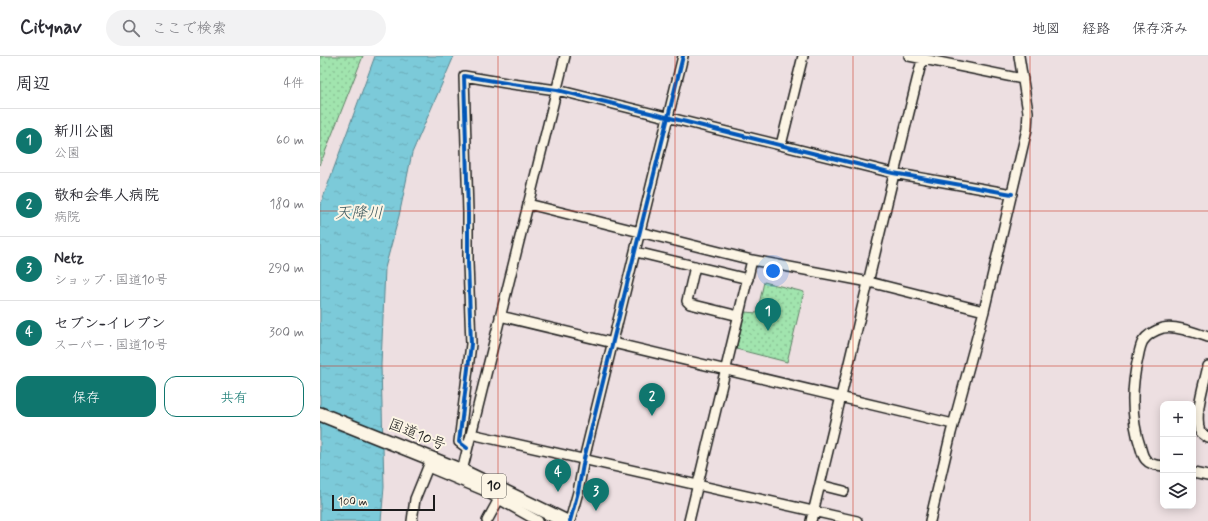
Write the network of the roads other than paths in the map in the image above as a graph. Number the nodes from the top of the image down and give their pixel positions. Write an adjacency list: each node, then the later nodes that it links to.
1 (565, 56): 8 (street)
2 (684, 56): 9 (street)
3 (803, 56): 10 (street)
4 (909, 56): 6 (street)
5 (1019, 56): 7 (street)
6 (922, 58): 7 (street); 11 (street)
7 (1023, 79): 12 (street)
8 (557, 90): 9 (street); 13 (street); 32 (street)
9 (668, 117): 10 (street); 14 (street)
10 (781, 145): 11 (street)
11 (893, 173): 12 (street); 19 (street)
12 (1012, 194): 20 (street)
13 (528, 204): 14 (street); 21 (street)
14 (641, 232): 15 (street); 16 (street)
15 (636, 252): 17 (street); 24 (street)
16 (752, 260): 18 (street); 19 (street)
17 (695, 266): 18 (street); 22 (street)
18 (748, 279): 22 (street)
19 (869, 282): 20 (street); 27 (street)
20 (984, 311): 29 (street)
21 (500, 316): 24 (street); 30 (street)
22 (739, 316): 25 (street)
23 (1208, 337): 35 (street)
24 (613, 343): 25 (street); 33 (street)
25 (726, 369): 27 (street); 39 (street)
26 (1208, 370): 31 (street)
27 (841, 397): 29 (street); 40 (street)
28 (320, 414): 34 (highway, 国道10号 / 10)
29 (953, 424): 51 (street)
30 (471, 434): 32 (street); 33 (street)
31 (1208, 438)
32 (467, 448): 36 (street)
33 (584, 459): 39 (street); 48 (street)
34 (427, 460): 36 (highway, 国道10号 / 10); 42 (street); 44 (street)
35 (1160, 465)
36 (462, 471): 47 (highway, 国道10号 / 10)
37 (1196, 474): 38 (street)
38 (1208, 476)
39 (698, 485): 43 (street); 49 (street)
40 (820, 485): 41 (street); 43 (street)
41 (844, 491)
42 (499, 499): 45 (street); 46 (street)
43 (812, 516): 50 (street)
44 (412, 521)
45 (487, 521)
46 (538, 521)
47 (565, 521)
48 (570, 521)
49 (689, 521)
50 (857, 521)
51 (930, 521)

